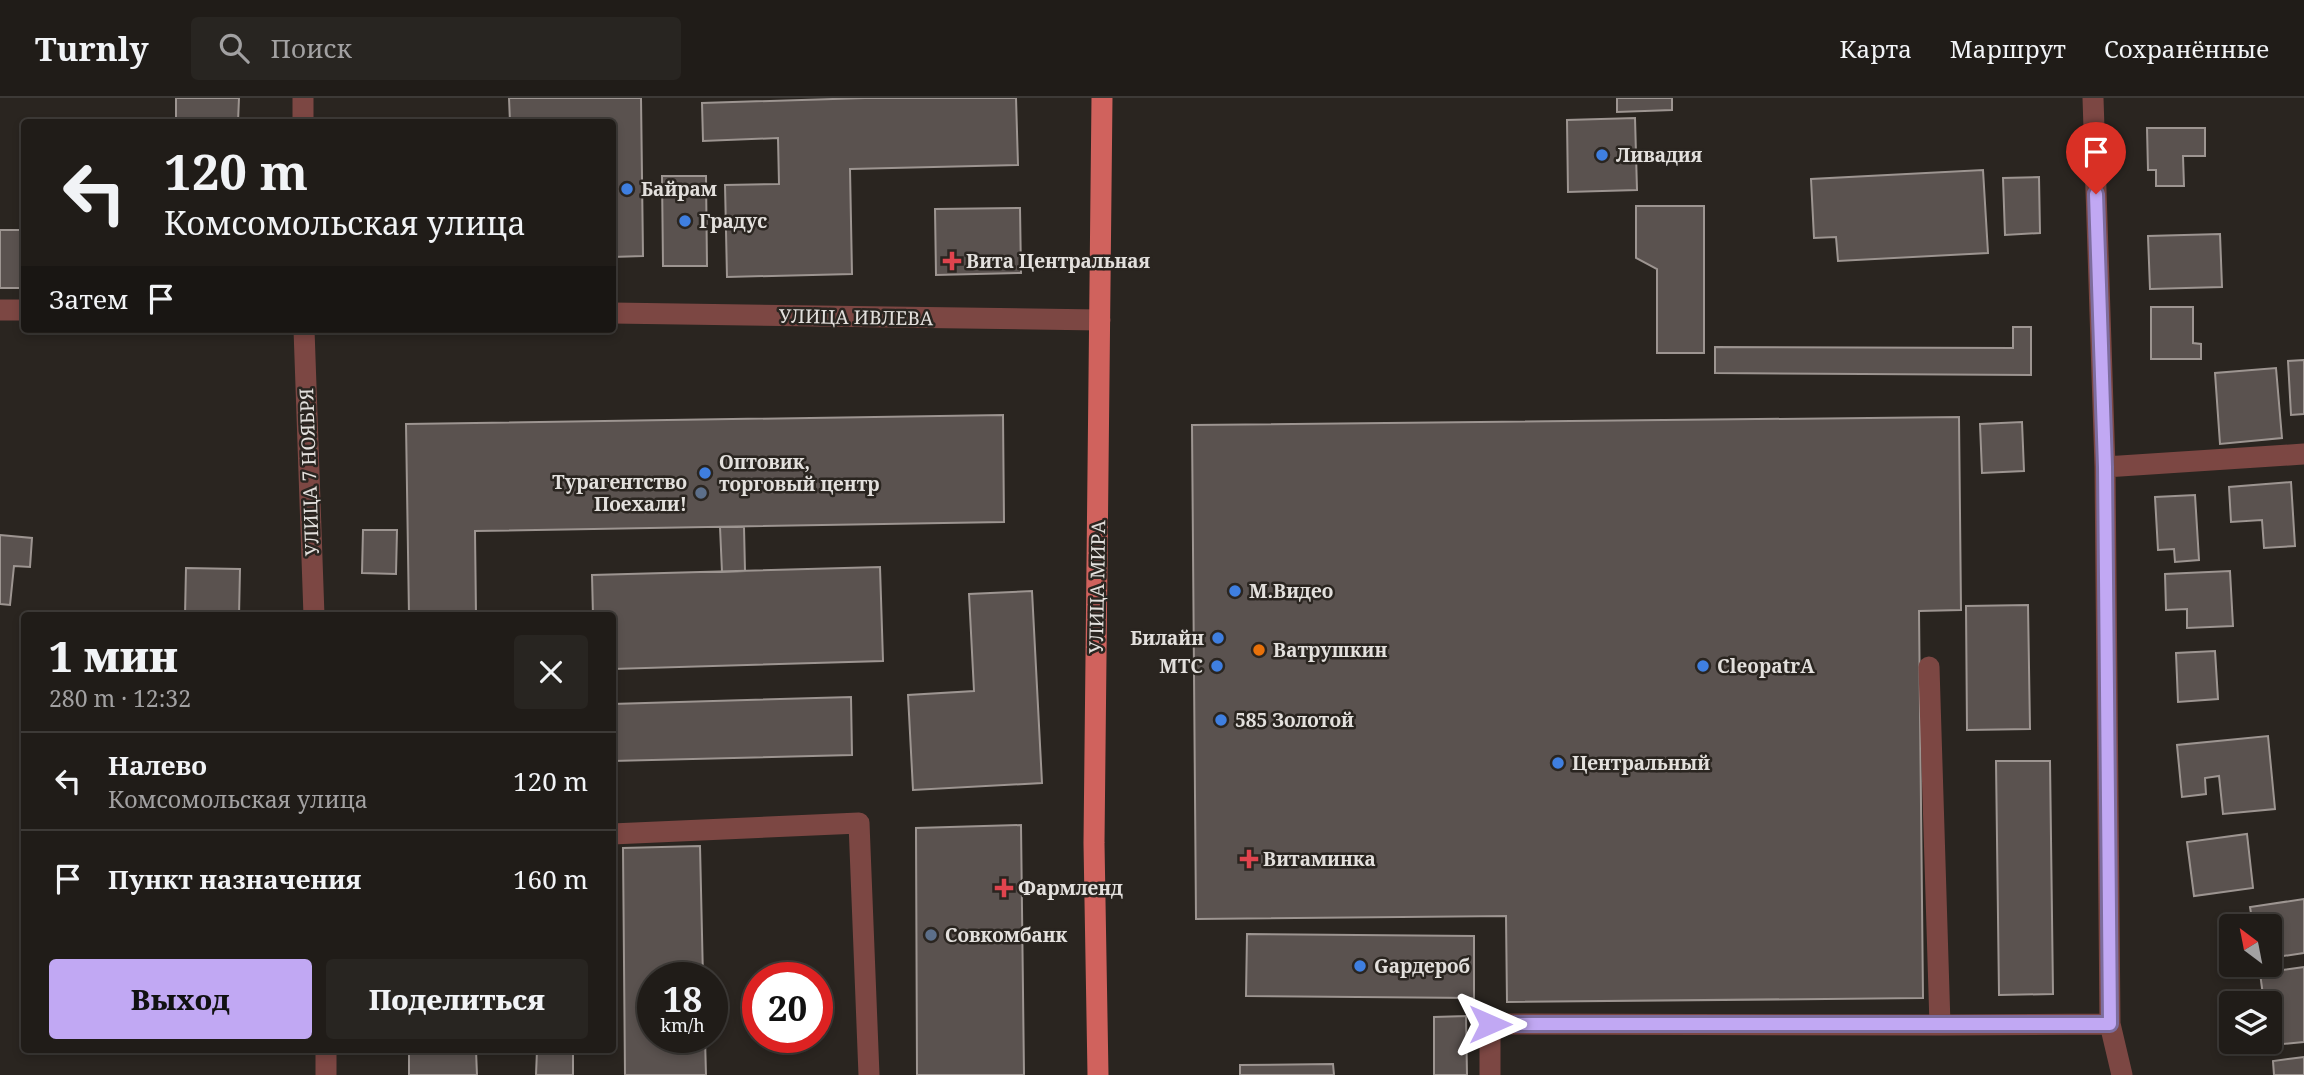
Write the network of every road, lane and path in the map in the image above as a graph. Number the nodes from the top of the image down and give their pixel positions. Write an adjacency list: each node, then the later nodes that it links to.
1 (303, 98): 4 (street)
2 (1102, 98): 8 (main road, УЛИЦА МИРА)
3 (2093, 98): 11 (street)
4 (303, 119)
5 (0, 310): 6 (street)
6 (21, 310)
7 (616, 313): 8 (street, УЛИЦА ИВЛЕВА)
8 (1100, 320): 20 (main road, УЛИЦА МИРА)
9 (304, 333): 12 (street, УЛИЦА 7 НОЯБРЯ)
10 (2304, 454): 11 (street)
11 (2105, 467): 15 (street)
12 (314, 612)
13 (1929, 667): 16 (street)
14 (616, 834): 19 (street)
15 (2110, 1024): 16 (street); 22 (street)
16 (1940, 1025): 21 (street)
17 (326, 1053): 18 (street)
18 (326, 1075)
19 (869, 1075)
20 (1098, 1075)
21 (1490, 1075)
22 (2122, 1075)

